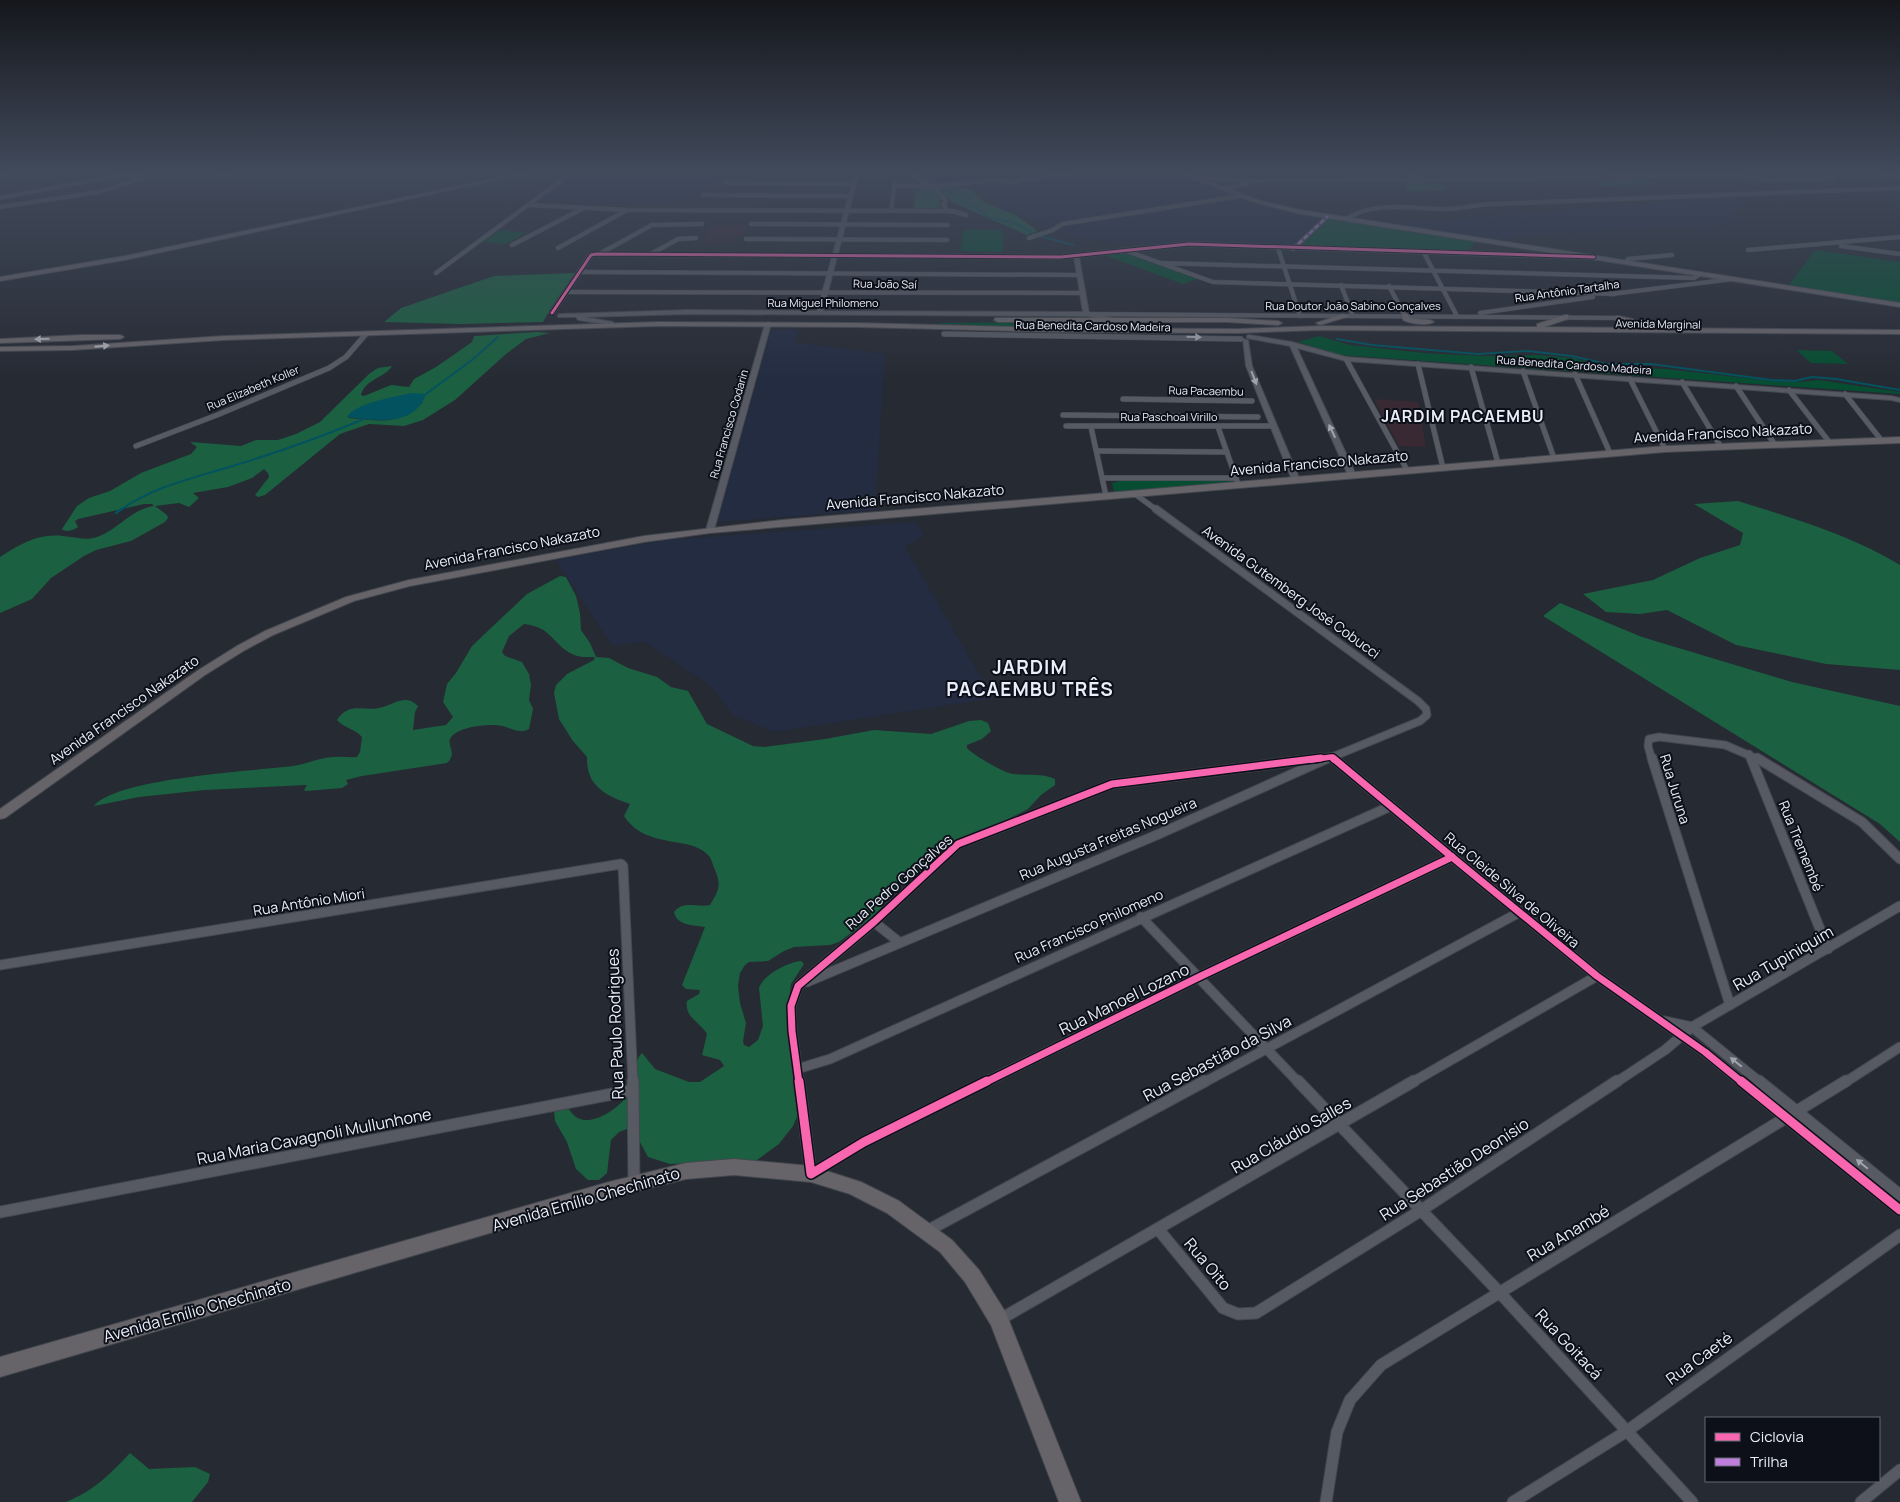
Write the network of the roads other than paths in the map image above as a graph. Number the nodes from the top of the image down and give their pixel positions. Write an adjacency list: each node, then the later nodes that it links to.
1 (205, 241): 37 (main road)
2 (480, 241): 32 (street)
3 (520, 241): 12 (street)
4 (571, 241): 13 (street)
5 (622, 241): 19 (street)
6 (674, 241): 20 (street)
7 (837, 241): 22 (street)
8 (1301, 241): 15 (street)
9 (1487, 241): 23 (main road)
10 (1862, 241): 11 (street)
11 (1827, 244): 17 (street); 21 (street)
12 (512, 245)
13 (558, 248)
14 (1278, 248): 15 (street); 16 (street); 28 (street)
15 (1293, 249): 18 (street)
16 (1124, 250): 25 (street); 27 (street)
17 (1748, 250)
18 (1424, 253): 23 (street); 29 (street)
19 (598, 254): 20 (street); 30 (street)
20 (651, 254): 22 (street)
21 (1900, 254)
22 (834, 255): 25 (street); 31 (street)
23 (1572, 255): 26 (main road)
24 (1672, 255): 26 (street)
25 (1076, 256): 34 (street)
26 (1626, 262): 33 (main road)
27 (1160, 263): 28 (street); 39 (street)
28 (1283, 265): 29 (street); 39 (street)
29 (1434, 270): 35 (street); 42 (street)
30 (579, 272): 31 (street); 43 (street)
31 (830, 273): 34 (street); 44 (street)
32 (436, 274)
33 (1700, 274): 35 (street); 36 (main road)
34 (1080, 275): 46 (street)
35 (1694, 278): 38 (street)
36 (1733, 279): 38 (street, Rua Antônio Tartalha); 49 (main road)
37 (0, 280)
38 (1700, 283): 47 (street, Rua Antônio Tartalha)
39 (1289, 284): 40 (street); 57 (street)
40 (1341, 285): 41 (street); 58 (street)
41 (1389, 286): 42 (street); 59 (street)
42 (1442, 287): 45 (street); 60 (street)
43 (567, 292): 44 (street, Rua João Saí); 52 (street)
44 (825, 292): 46 (street, Rua João Saí); 51 (street)
45 (1574, 292): 47 (street); 48 (street)
46 (1083, 293): 54 (street)
47 (1615, 294): 48 (street, Rua Antônio Tartalha)
48 (1583, 298): 50 (street, Rua Antônio Tartalha)
49 (1900, 305)
50 (1496, 310): 61 (street, Rua Antônio Tartalha); 62 (street)
51 (820, 312): 53 (street, Rua Miguel Philomeno); 55 (street, Rua Miguel Philomeno)
52 (552, 313): 55 (street); 67 (street)
53 (1038, 314): 54 (street, Rua Miguel Philomeno); 71 (main road)
54 (1086, 314): 56 (street, Rua Miguel Philomeno); 65 (street)
55 (568, 315): 67 (street, Rua Miguel Philomeno); 69 (street)
56 (1100, 315): 57 (street, Rua Doutor João Sabino Gonçalves); 66 (street, Rua Miguel Philomeno)
57 (1300, 316): 58 (street, Rua Doutor João Sabino Gonçalves)
58 (1350, 316): 59 (street, Rua Doutor João Sabino Gonçalves); 72 (main road)
59 (1405, 316): 60 (street, Rua Doutor João Sabino Gonçalves); 73 (main road)
60 (1457, 316): 61 (street, Rua Doutor João Sabino Gonçalves)
61 (1464, 316): 62 (street, Rua Doutor João Sabino Gonçalves)
62 (1507, 316): 63 (street, Rua Doutor João Sabino Gonçalves)
63 (1565, 318): 64 (street, Rua Doutor João Sabino Gonçalves); 73 (main road)
64 (1619, 318): 74 (main road)
65 (1073, 319): 66 (main road); 71 (main road)
66 (1112, 319): 68 (main road)
67 (559, 320): 69 (main road); 80 (main road)
68 (1231, 320): 72 (main road); 81 (main road)
69 (611, 323): 71 (main road)
70 (768, 324): 71 (main road); 78 (main road); 131 (street, Rua Francisco Codarin)
71 (1049, 324): 77 (main road)
72 (1313, 324): 73 (main road)
73 (1530, 326): 74 (main road)
74 (1661, 328): 76 (main road)
75 (1284, 329): 76 (main road, Avenida Marginal); 81 (main road, Avenida Marginal); 82 (street)
76 (1900, 331)
77 (1058, 333): 79 (street, Rua Benedita Cardoso Madeira); 81 (main road, Avenida Marginal, one-way to 81)
78 (366, 334): 85 (main road, one-way to 78); 115 (street, Rua Elizabeth Koller)
79 (944, 334)
80 (80, 337): 83 (main road, one-way to 83); 85 (main road)
81 (1243, 337): 82 (street, Rua Benedita Cardoso Madeira); 107 (street, one-way to 107)
82 (1265, 337): 84 (street, Rua Benedita Cardoso Madeira)
83 (1, 340)
84 (1292, 344): 87 (street, Rua Benedita Cardoso Madeira); 125 (street, one-way to 84)
85 (54, 348): 86 (main road)
86 (3, 349)
87 (1346, 359): 88 (street, Rua Benedita Cardoso Madeira); 124 (street)
88 (1418, 364): 89 (street, Rua Benedita Cardoso Madeira); 123 (street)
89 (1471, 367): 90 (street, Rua Benedita Cardoso Madeira); 122 (street)
90 (1523, 371): 91 (street, Rua Benedita Cardoso Madeira); 121 (street)
91 (1575, 374): 92 (street, Rua Benedita Cardoso Madeira); 120 (street)
92 (1630, 378): 93 (street, Rua Benedita Cardoso Madeira); 117 (street)
93 (1682, 382): 94 (street, Rua Benedita Cardoso Madeira); 116 (street)
94 (1736, 386): 95 (street, Rua Benedita Cardoso Madeira); 114 (street)
95 (1789, 390): 96 (street, Rua Benedita Cardoso Madeira); 113 (street)
96 (1845, 394): 99 (street, Rua Benedita Cardoso Madeira); 112 (street)
97 (1123, 400): 98 (street, Rua Pacaembu)
98 (1160, 400): 100 (street, Rua Pacaembu); 102 (street, Rua Pacaembu)
99 (1900, 400)
100 (1252, 401)
101 (1063, 414): 102 (street, Rua Pacaembu)
102 (1161, 416): 103 (street, Rua Pacaembu); 109 (street)
103 (1170, 416): 104 (street, Rua Pacaembu); 110 (street)
104 (1258, 416)
105 (1066, 426): 108 (street, Rua Paschoal Virillo)
106 (1218, 426): 107 (street, Rua Paschoal Virillo); 110 (street, Rua Paschoal Virillo); 119 (street)
107 (1273, 426): 127 (street)
108 (1091, 427): 109 (street, Rua Paschoal Virillo); 118 (street)
109 (1162, 427): 110 (street, Rua Paschoal Virillo)
110 (1172, 427)
111 (1900, 440): 112 (main road, Avenida Francisco Nakazato)
112 (1882, 441): 113 (main road, Avenida Francisco Nakazato)
113 (1830, 443): 114 (main road, Avenida Francisco Nakazato)
114 (1775, 445): 116 (main road, Avenida Francisco Nakazato)
115 (136, 446)
116 (1722, 447): 117 (main road, Avenida Francisco Nakazato)
117 (1665, 449): 120 (main road, Avenida Francisco Nakazato)
118 (1097, 451): 119 (street); 126 (street)
119 (1227, 452): 128 (street)
120 (1610, 453): 121 (main road, Avenida Francisco Nakazato)
121 (1554, 458): 122 (main road, Avenida Francisco Nakazato)
122 (1498, 463): 123 (main road, Avenida Francisco Nakazato)
123 (1442, 468): 124 (main road, Avenida Francisco Nakazato)
124 (1407, 470): 125 (main road, Avenida Francisco Nakazato)
125 (1352, 475): 127 (main road, Avenida Francisco Nakazato)
126 (1103, 478): 128 (street); 130 (street)
127 (1296, 480): 128 (main road, Avenida Francisco Nakazato)
128 (1237, 481): 129 (main road, Avenida Francisco Nakazato)
129 (1135, 494): 130 (main road, Avenida Francisco Nakazato); 132 (street, Avenida Gutemberg José Cobucci)
130 (1106, 496): 131 (main road, Avenida Francisco Nakazato)
131 (710, 530): 136 (main road, Avenida Francisco Nakazato)
132 (1427, 715): 134 (street, Rua Augusta Freitas Nogueira)
133 (1749, 754): 138 (street, Rua Juruna); 145 (street, Rua Tremembé); 150 (street, Rua Juruna)
134 (1331, 757): 135 (street, Rua Cleide Silva de Oliveira); 143 (street, Rua Pedro Gonçalves); 144 (street, Rua Augusta Freitas Nogueira)
135 (1391, 806): 137 (street, Rua Cleide Silva de Oliveira); 142 (street, Rua Francisco Philomeno)
136 (0, 815)
137 (1453, 856): 141 (street, Rua Cleide Silva de Oliveira); 148 (street, Rua Manoel Lozano)
138 (1900, 858)
139 (622, 864): 146 (street, Rua Antônio Miori); 157 (street, Rua Paulo Rodrigues)
140 (1900, 906): 145 (street, Rua Tupiniquim)
141 (1520, 912): 147 (street, Rua Cleide Silva de Oliveira); 155 (street, Rua Sebastião da Silva)
142 (1142, 917): 148 (street, Rua Goitacá); 156 (street, Rua Francisco Philomeno)
143 (874, 922): 144 (street); 149 (street, Rua Pedro Gonçalves)
144 (899, 942): 149 (street, Rua Augusta Freitas Nogueira)
145 (1828, 949): 150 (street, Rua Tupiniquim)
146 (0, 965)
147 (1597, 976): 151 (street, Rua Cleide Silva de Oliveira); 160 (street, Rua Cláudio Salles)
148 (1199, 977): 155 (street, Rua Goitacá); 161 (street, Rua Manoel Lozano)
149 (798, 986): 156 (street)
150 (1730, 1005): 152 (street, Rua Tupiniquim)
151 (1662, 1021): 152 (street, Rua Cleide Silva de Oliveira); 153 (street, Rua Cleide Silva de Oliveira)
152 (1692, 1028): 153 (street, Rua Tupiniquim); 158 (street, one-way to 152)
153 (1681, 1037): 159 (street, Rua Cleide Silva de Oliveira); 164 (street, Rua Sebastião Deonísio)
154 (1900, 1047): 158 (street, Rua Anambé)
155 (1267, 1048): 160 (street, Rua Goitacá); 168 (street, Rua Sebastião da Silva)
156 (798, 1069): 161 (street)
157 (633, 1090): 162 (street, Rua Paulo Rodrigues); 166 (street, Rua Maria Cavagnoli Mullunhone)
158 (1798, 1112): 159 (street, Rua Anambé); 163 (street, one-way to 158)
159 (1787, 1119): 165 (street, Rua Cleide Silva de Oliveira); 170 (street, Rua Anambé)
160 (1339, 1125): 164 (street, Rua Goitacá); 167 (street, Rua Cláudio Salles)
161 (811, 1174): 162 (main road, Avenida Emílio Chechinato); 168 (main road, Avenida Emílio Chechinato)
162 (634, 1183): 173 (main road, Avenida Emílio Chechinato)
163 (1900, 1195)
164 (1420, 1210): 170 (street, Rua Goitacá); 171 (street, Rua Sebastião Deonísio)
165 (1900, 1210)
166 (0, 1212)
167 (1158, 1229): 171 (street, Rua Oito); 172 (street, Rua Cláudio Salles)
168 (927, 1230): 172 (main road, Avenida Emílio Chechinato)
169 (1900, 1235): 174 (street, Rua Caeté)
170 (1500, 1293): 174 (street, Rua Goitacá); 177 (street, Rua Anambé)
171 (1238, 1314)
172 (999, 1320): 176 (main road, Avenida Emílio Chechinato)
173 (0, 1367)
174 (1627, 1430): 178 (street, Rua Caeté); 179 (street, Rua Goitacá)
175 (1900, 1470): 180 (street)
176 (1070, 1502)
177 (1326, 1502)
178 (1513, 1502)
179 (1692, 1502)
180 (1861, 1502)

